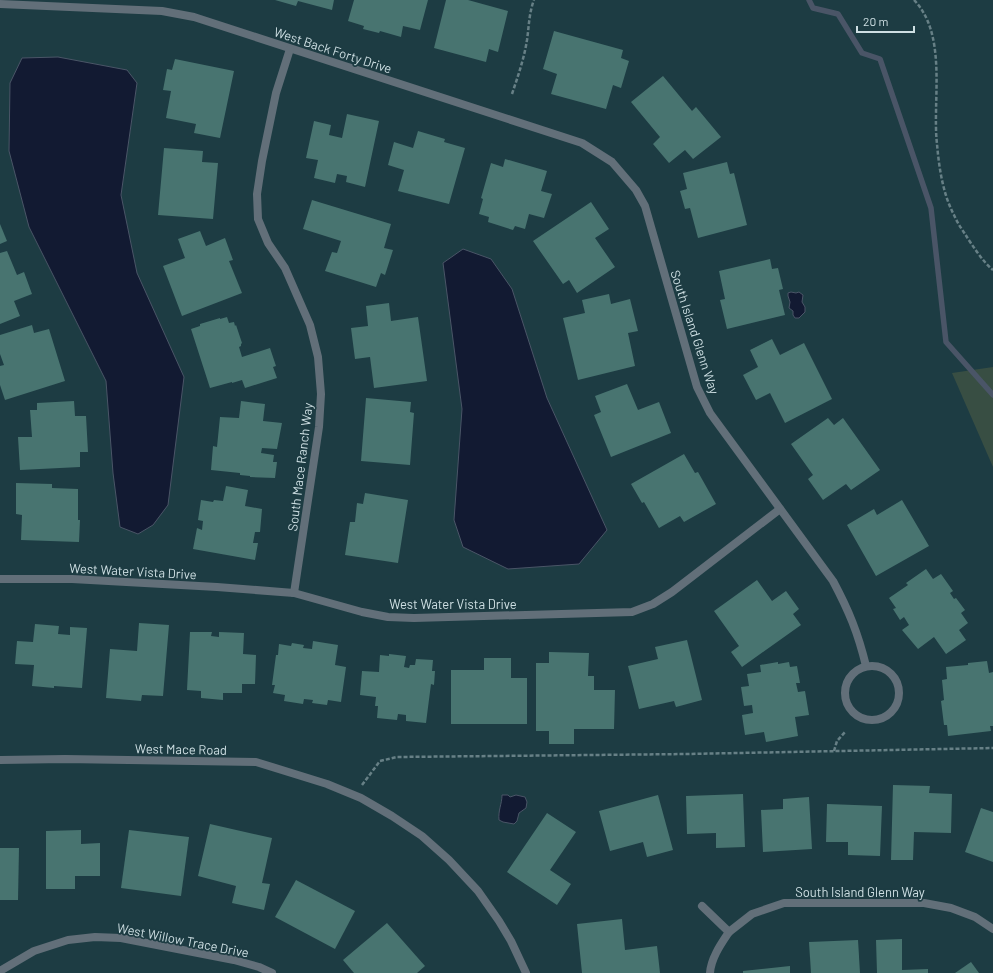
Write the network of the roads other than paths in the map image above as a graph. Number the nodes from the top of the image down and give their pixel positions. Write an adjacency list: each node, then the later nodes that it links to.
1 (0, 4): 2 (street, West Back Forty Drive)
2 (290, 48): 3 (street, West Back Forty Drive); 6 (street, South Mace Ranch Way)
3 (636, 190): 4 (street, South Island Glenn Way)
4 (780, 509): 6 (street, West Water Vista Drive); 7 (street, South Island Glenn Way)
5 (0, 579): 6 (street, West Water Vista Drive)
6 (294, 593)
7 (866, 666): 7 (street)
8 (0, 760): 14 (street, West Mace Road)
9 (702, 906): 11 (street)
10 (993, 929): 11 (street, South Island Glenn Way)
11 (729, 932): 15 (street)
12 (0, 971): 13 (street, West Willow Trace Drive)
13 (272, 973)
14 (526, 973)
15 (710, 973)

